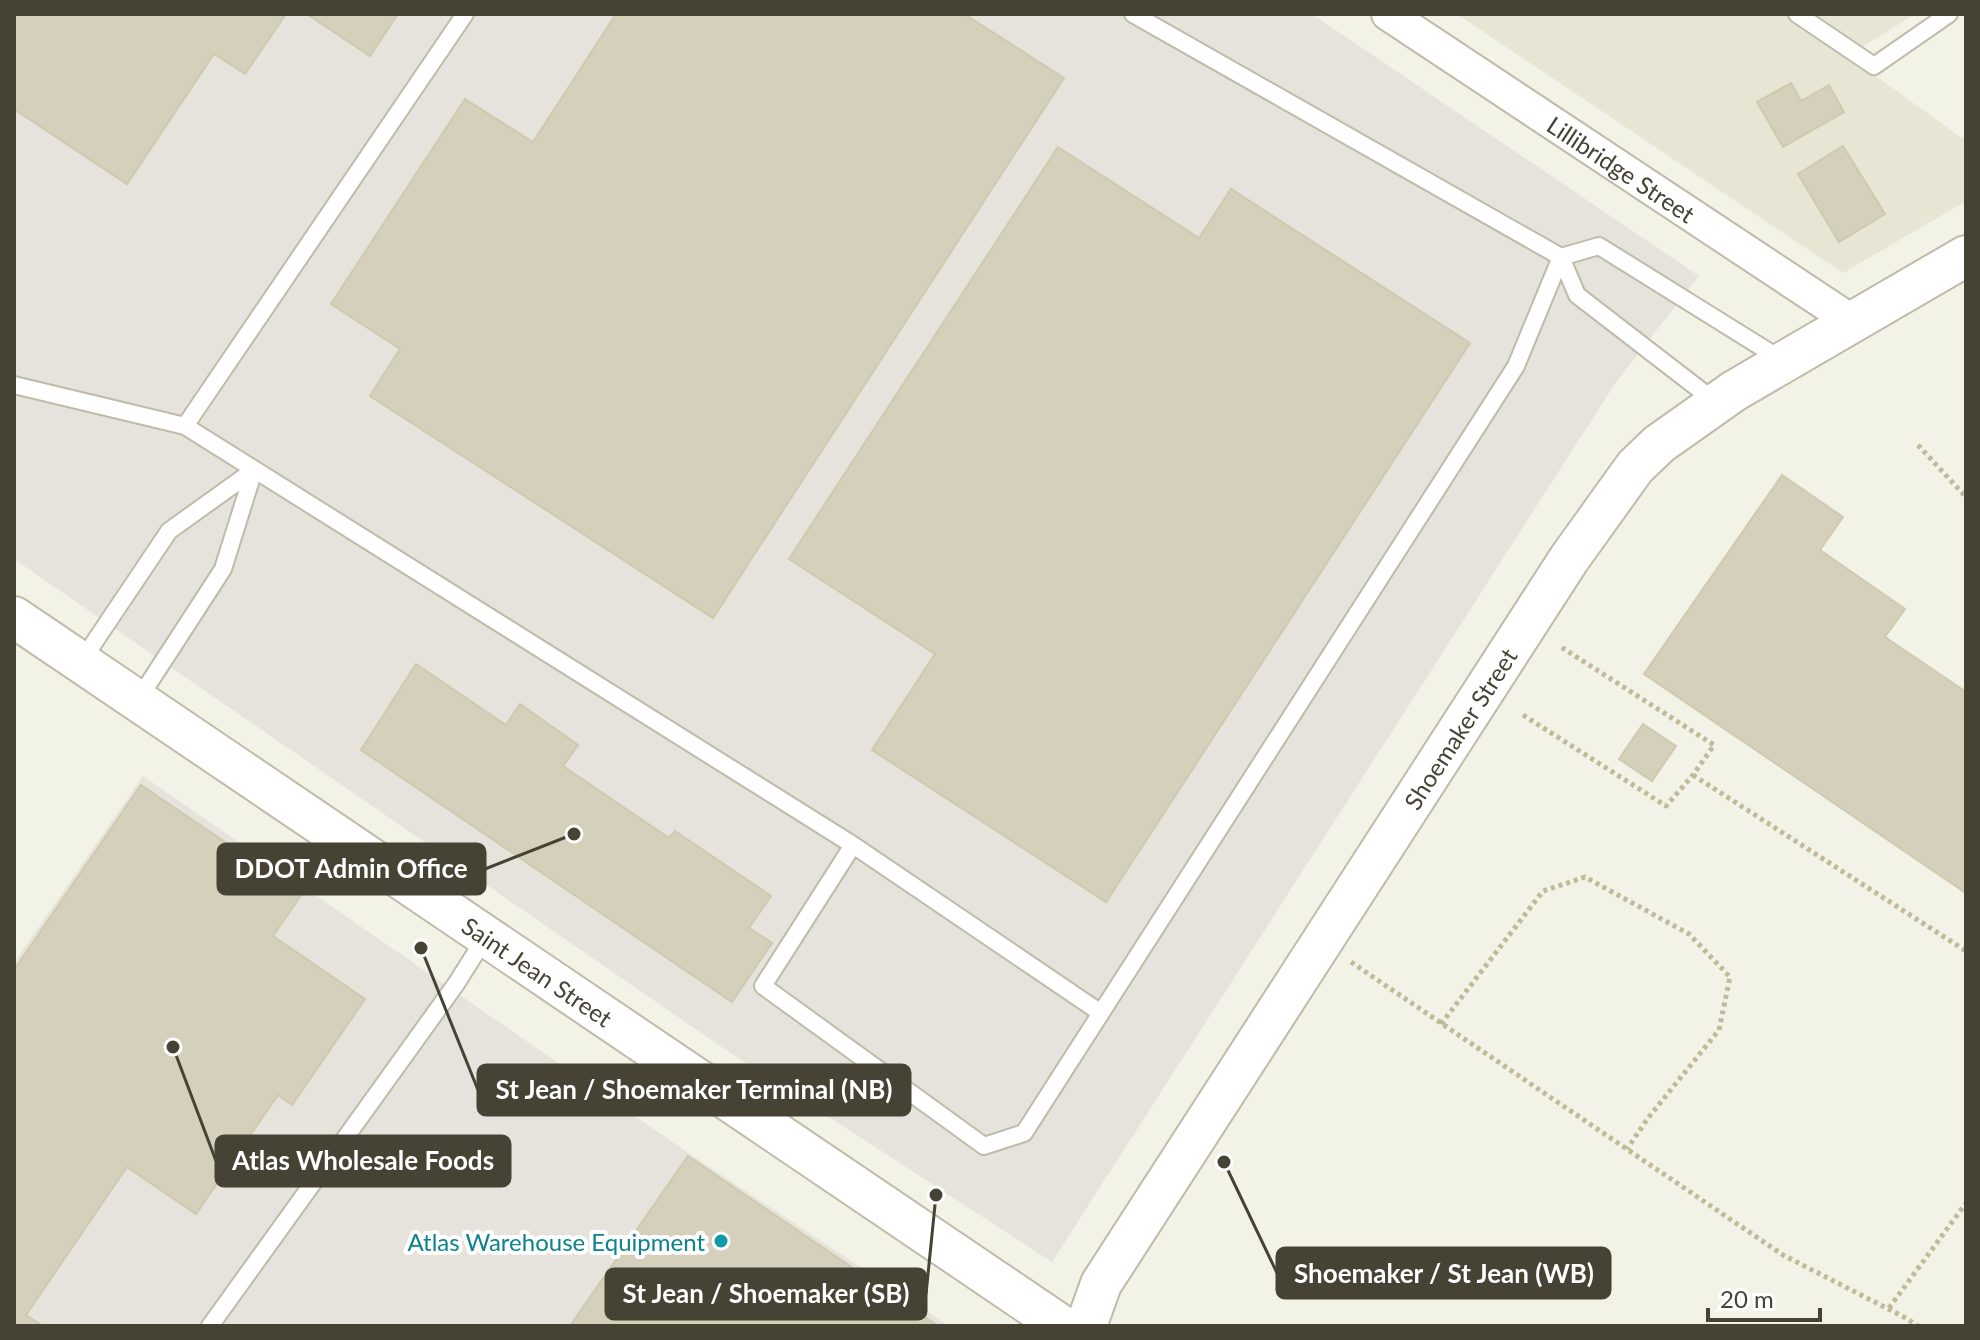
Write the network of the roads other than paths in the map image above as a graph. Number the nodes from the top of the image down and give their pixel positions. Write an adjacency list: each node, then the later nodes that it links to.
1 (465, 14): 12 (lane)
2 (1133, 14): 7 (lane)
3 (1388, 14): 8 (street, Lillibridge Street)
4 (1797, 14): 5 (lane)
5 (1949, 14)
6 (1966, 256): 8 (street, Shoemaker Street)
7 (1561, 257): 9 (lane); 11 (lane); 19 (lane)
8 (1853, 322): 9 (street, Shoemaker Street)
9 (1785, 362): 11 (street, Shoemaker Street)
10 (14, 385): 12 (lane)
11 (1717, 403): 22 (street, Shoemaker Street)
12 (185, 426): 13 (lane)
13 (254, 470): 15 (lane); 16 (lane); 17 (lane)
14 (14, 617): 15 (street, Saint Jean Street)
15 (81, 662): 16 (street, Saint Jean Street)
16 (138, 700): 18 (street, Saint Jean Street)
17 (853, 845): 19 (lane); 19 (lane)
18 (486, 936): 20 (lane); 21 (street, Saint Jean Street)
19 (1101, 1013)
20 (210, 1326)
21 (1062, 1326)
22 (1086, 1326)

